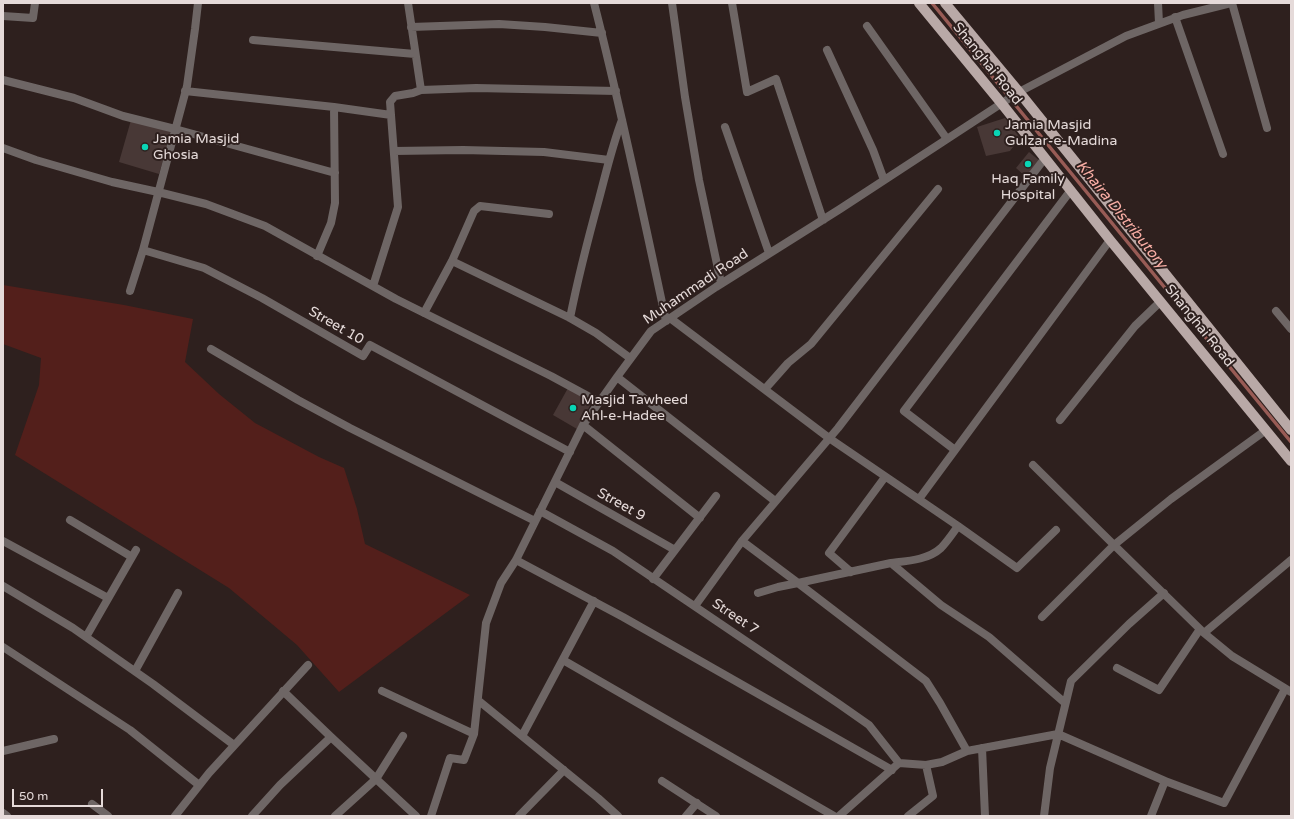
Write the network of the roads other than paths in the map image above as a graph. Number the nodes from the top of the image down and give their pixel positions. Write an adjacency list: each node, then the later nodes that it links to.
1 (35, 3): 12 (street)
2 (198, 3): 23 (street)
3 (408, 3): 16 (street)
4 (594, 3): 17 (street)
5 (672, 3): 51 (street)
6 (732, 3): 45 (street)
7 (919, 3): 26 (main road, Shanghai Road)
8 (945, 3): 25 (main road, Shanghai Road)
9 (1158, 3): 14 (street)
10 (1232, 3): 11 (street, Muhammadi Road); 31 (street)
11 (1210, 6): 13 (street, Muhammadi Road)
12 (3, 16)
13 (1175, 18): 14 (street, Muhammadi Road); 36 (street)
14 (1159, 23): 25 (street, Muhammadi Road)
15 (867, 26): 33 (street)
16 (411, 27): 17 (street); 20 (street)
17 (602, 33): 24 (street)
18 (253, 40): 20 (street)
19 (827, 50): 40 (street)
20 (415, 54): 22 (street)
21 (3, 80): 32 (street)
22 (420, 90): 24 (street); 28 (street)
23 (185, 91): 27 (street); 32 (street)
24 (616, 91): 29 (street)
25 (1017, 93): 26 (street, Muhammadi Road); 68 (main road, Shanghai Road)
26 (1004, 103): 33 (street, Muhammadi Road); 37 (main road, Shanghai Road)
27 (334, 107): 28 (street); 39 (street)
28 (391, 115): 35 (street)
29 (622, 120): 38 (street); 58 (street)
30 (725, 127): 48 (street)
31 (1267, 128)
32 (175, 129): 39 (street); 43 (street)
33 (948, 139): 40 (street, Muhammadi Road)
34 (3, 148): 43 (street)
35 (394, 151): 38 (street); 52 (street)
36 (1223, 154)
37 (1045, 158): 42 (main road, Shanghai Road); 69 (street)
38 (609, 160): 57 (street)
39 (335, 173): 49 (street)
40 (884, 180): 45 (street, Muhammadi Road)
41 (938, 189): 63 (street)
42 (1071, 190): 46 (main road, Shanghai Road); 70 (street)
43 (158, 192): 47 (street); 49 (street)
44 (549, 214): 50 (street)
45 (823, 220): 48 (street, Muhammadi Road)
46 (1110, 240): 54 (main road, Shanghai Road); 70 (street)
47 (143, 250): 53 (street); 71 (street, Street 10)
48 (769, 253): 51 (street, Muhammadi Road)
49 (318, 256): 52 (street)
50 (452, 261): 56 (street); 57 (street)
51 (721, 283): 58 (street, Muhammadi Road)
52 (373, 286): 56 (street)
53 (130, 291)
54 (1161, 301): 65 (street); 67 (main road, Shanghai Road)
55 (1276, 311): 59 (street)
56 (424, 313): 64 (street)
57 (570, 318): 61 (street)
58 (668, 319): 61 (street, Muhammadi Road); 63 (street)
59 (1291, 329)
60 (211, 349): 82 (street)
61 (630, 358): 62 (street, Muhammadi Road)
62 (617, 377): 64 (street, Muhammadi Road); 78 (street)
63 (765, 389): 69 (street)
64 (598, 402): 66 (street, Muhammadi Road)
65 (1060, 420)
66 (583, 425): 71 (street, Muhammadi Road); 80 (street)
67 (1266, 430): 72 (main road, Shanghai Road); 87 (street)
68 (1291, 430)
69 (829, 438): 74 (street); 78 (street)
70 (955, 450): 77 (street)
71 (570, 452): 75 (street, Muhammadi Road)
72 (1291, 461)
73 (1032, 465): 87 (street)
74 (885, 477): 77 (street); 92 (street)
75 (555, 482): 79 (street, Muhammadi Road); 88 (street, Street 9)
76 (716, 496): 80 (street)
77 (918, 499): 83 (street)
78 (775, 501): 86 (street)
79 (540, 512): 82 (street, Muhammadi Road); 93 (street, Street 7)
80 (700, 518): 88 (street)
81 (70, 520): 99 (street)
82 (536, 521): 89 (street, Muhammadi Road)
83 (958, 526): 84 (street); 91 (street)
84 (1056, 530)
85 (3, 541): 99 (street)
86 (742, 541): 94 (street); 101 (street)
87 (1114, 545): 98 (street); 102 (street)
88 (675, 550): 93 (street)
89 (516, 560): 100 (street); 113 (street, Muhammadi Road)
90 (1291, 560): 103 (street)
91 (891, 563): 92 (street); 114 (street)
92 (851, 572): 94 (street)
93 (653, 579): 101 (street, Street 7)
94 (798, 583): 97 (street); 124 (street)
95 (3, 586): 104 (street)
96 (178, 593): 109 (street)
97 (758, 594)
98 (1164, 594): 103 (street); 114 (street)
99 (108, 598): 104 (street)
100 (594, 601): 106 (street); 128 (street)
101 (695, 606): 125 (street, Street 7)
102 (1042, 617)
103 (1202, 631): 108 (street); 110 (street)
104 (86, 637): 109 (street)
105 (3, 647): 132 (street)
106 (563, 660): 118 (street); 147 (street)
107 (308, 665): 111 (street)
108 (1117, 668)
109 (135, 671): 121 (street)
110 (1288, 690): 131 (street)
111 (284, 691): 119 (street); 121 (street)
112 (382, 691): 115 (street)
113 (479, 700): 115 (street, Muhammadi Road); 118 (street)
114 (1065, 703): 116 (street)
115 (474, 734): 142 (street, Muhammadi Road)
116 (1058, 734): 122 (street); 131 (street); 151 (street)
117 (403, 736): 129 (street)
118 (522, 736): 127 (street)
119 (331, 737): 129 (street); 139 (street)
120 (54, 739): 123 (street)
121 (234, 745): 132 (street)
122 (982, 748): 124 (street); 150 (street)
123 (3, 751)
124 (967, 751): 126 (street)
125 (899, 764): 126 (street); 128 (street)
126 (926, 765): 149 (street)
127 (564, 770): 143 (street); 144 (street)
128 (892, 770): 148 (street)
129 (376, 779): 140 (street); 141 (street)
130 (662, 781): 133 (street)
131 (1165, 781): 152 (street)
132 (199, 785): 138 (street)
133 (697, 803): 145 (street); 146 (street)
134 (92, 804): 137 (street)
135 (3, 813): 136 (street)
136 (7, 816)
137 (108, 816)
138 (175, 816)
139 (252, 816)
140 (335, 816)
141 (416, 816)
142 (431, 816)
143 (519, 816)
144 (618, 816)
145 (686, 816)
146 (716, 816)
147 (834, 816)
148 (839, 816)
149 (908, 816)
150 (985, 816)
151 (1044, 816)
152 (1151, 816)

